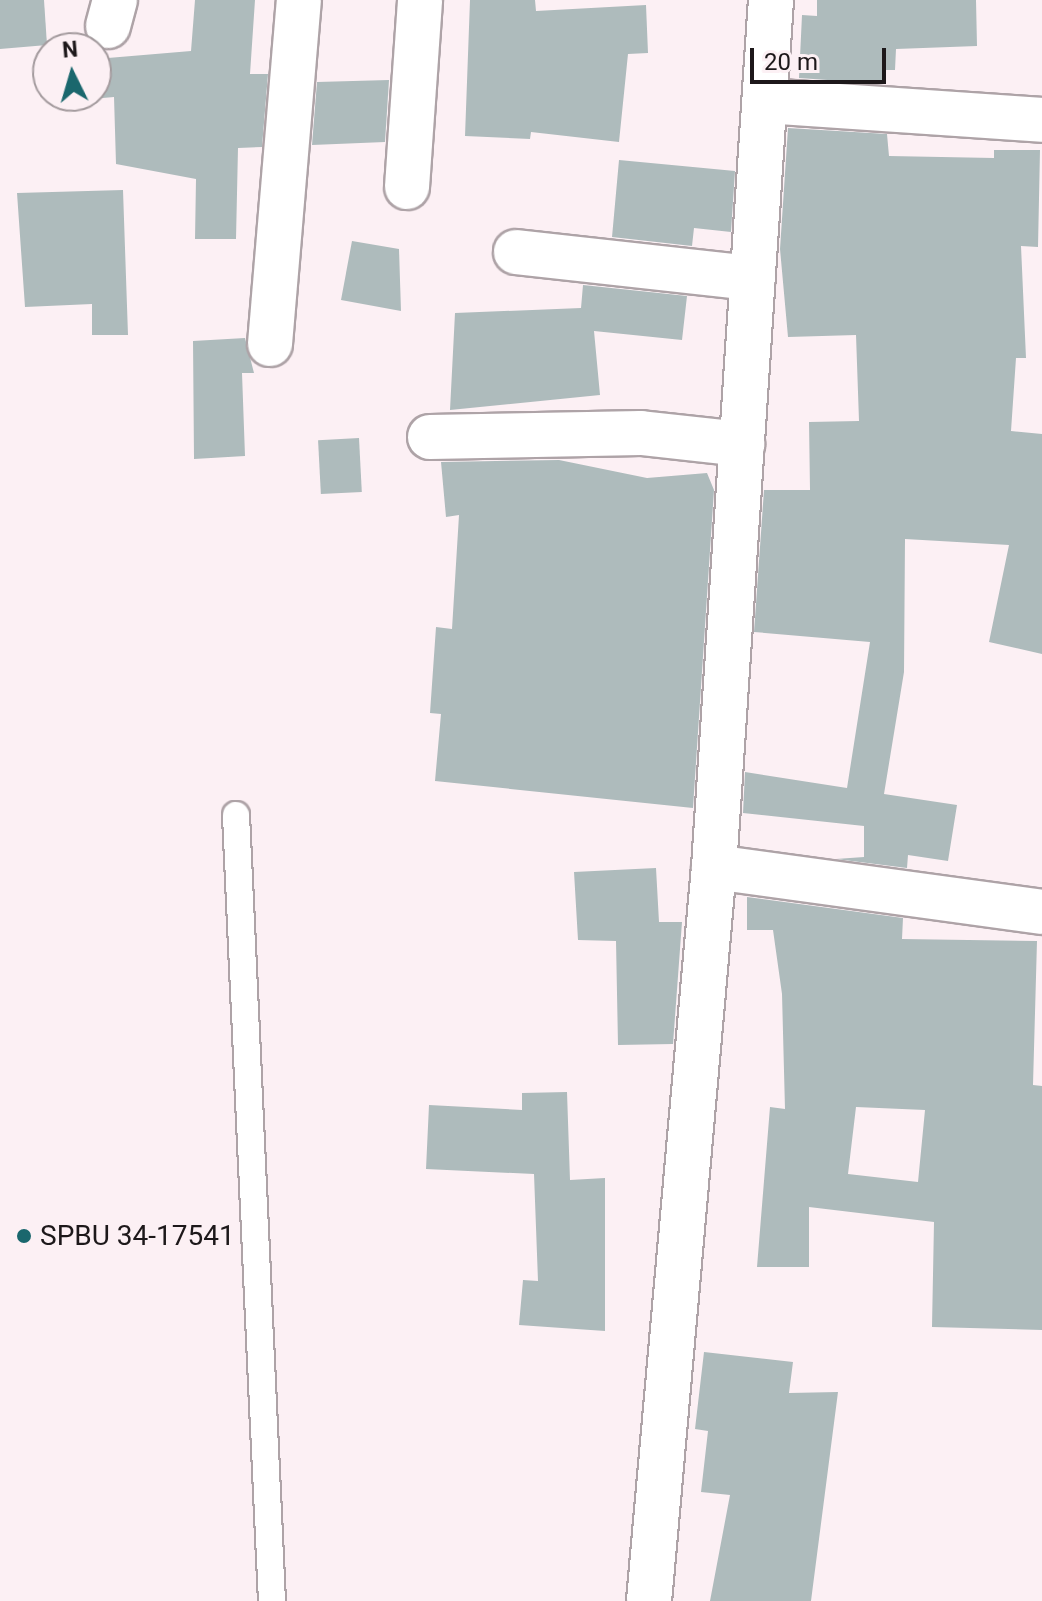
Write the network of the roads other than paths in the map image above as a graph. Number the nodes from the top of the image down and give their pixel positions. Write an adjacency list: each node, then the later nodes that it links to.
1 (299, 0): 9 (street)
2 (420, 0): 6 (street)
3 (771, 0): 4 (street)
4 (765, 101): 5 (street); 8 (street)
5 (1042, 120)
6 (407, 187)
7 (516, 252): 8 (street)
8 (753, 278): 11 (street)
9 (270, 344)
10 (430, 437): 11 (street)
11 (742, 444): 13 (street)
12 (236, 815): 15 (lane)
13 (714, 867): 14 (street); 16 (street)
14 (1042, 912)
15 (272, 1601)
16 (649, 1601)

